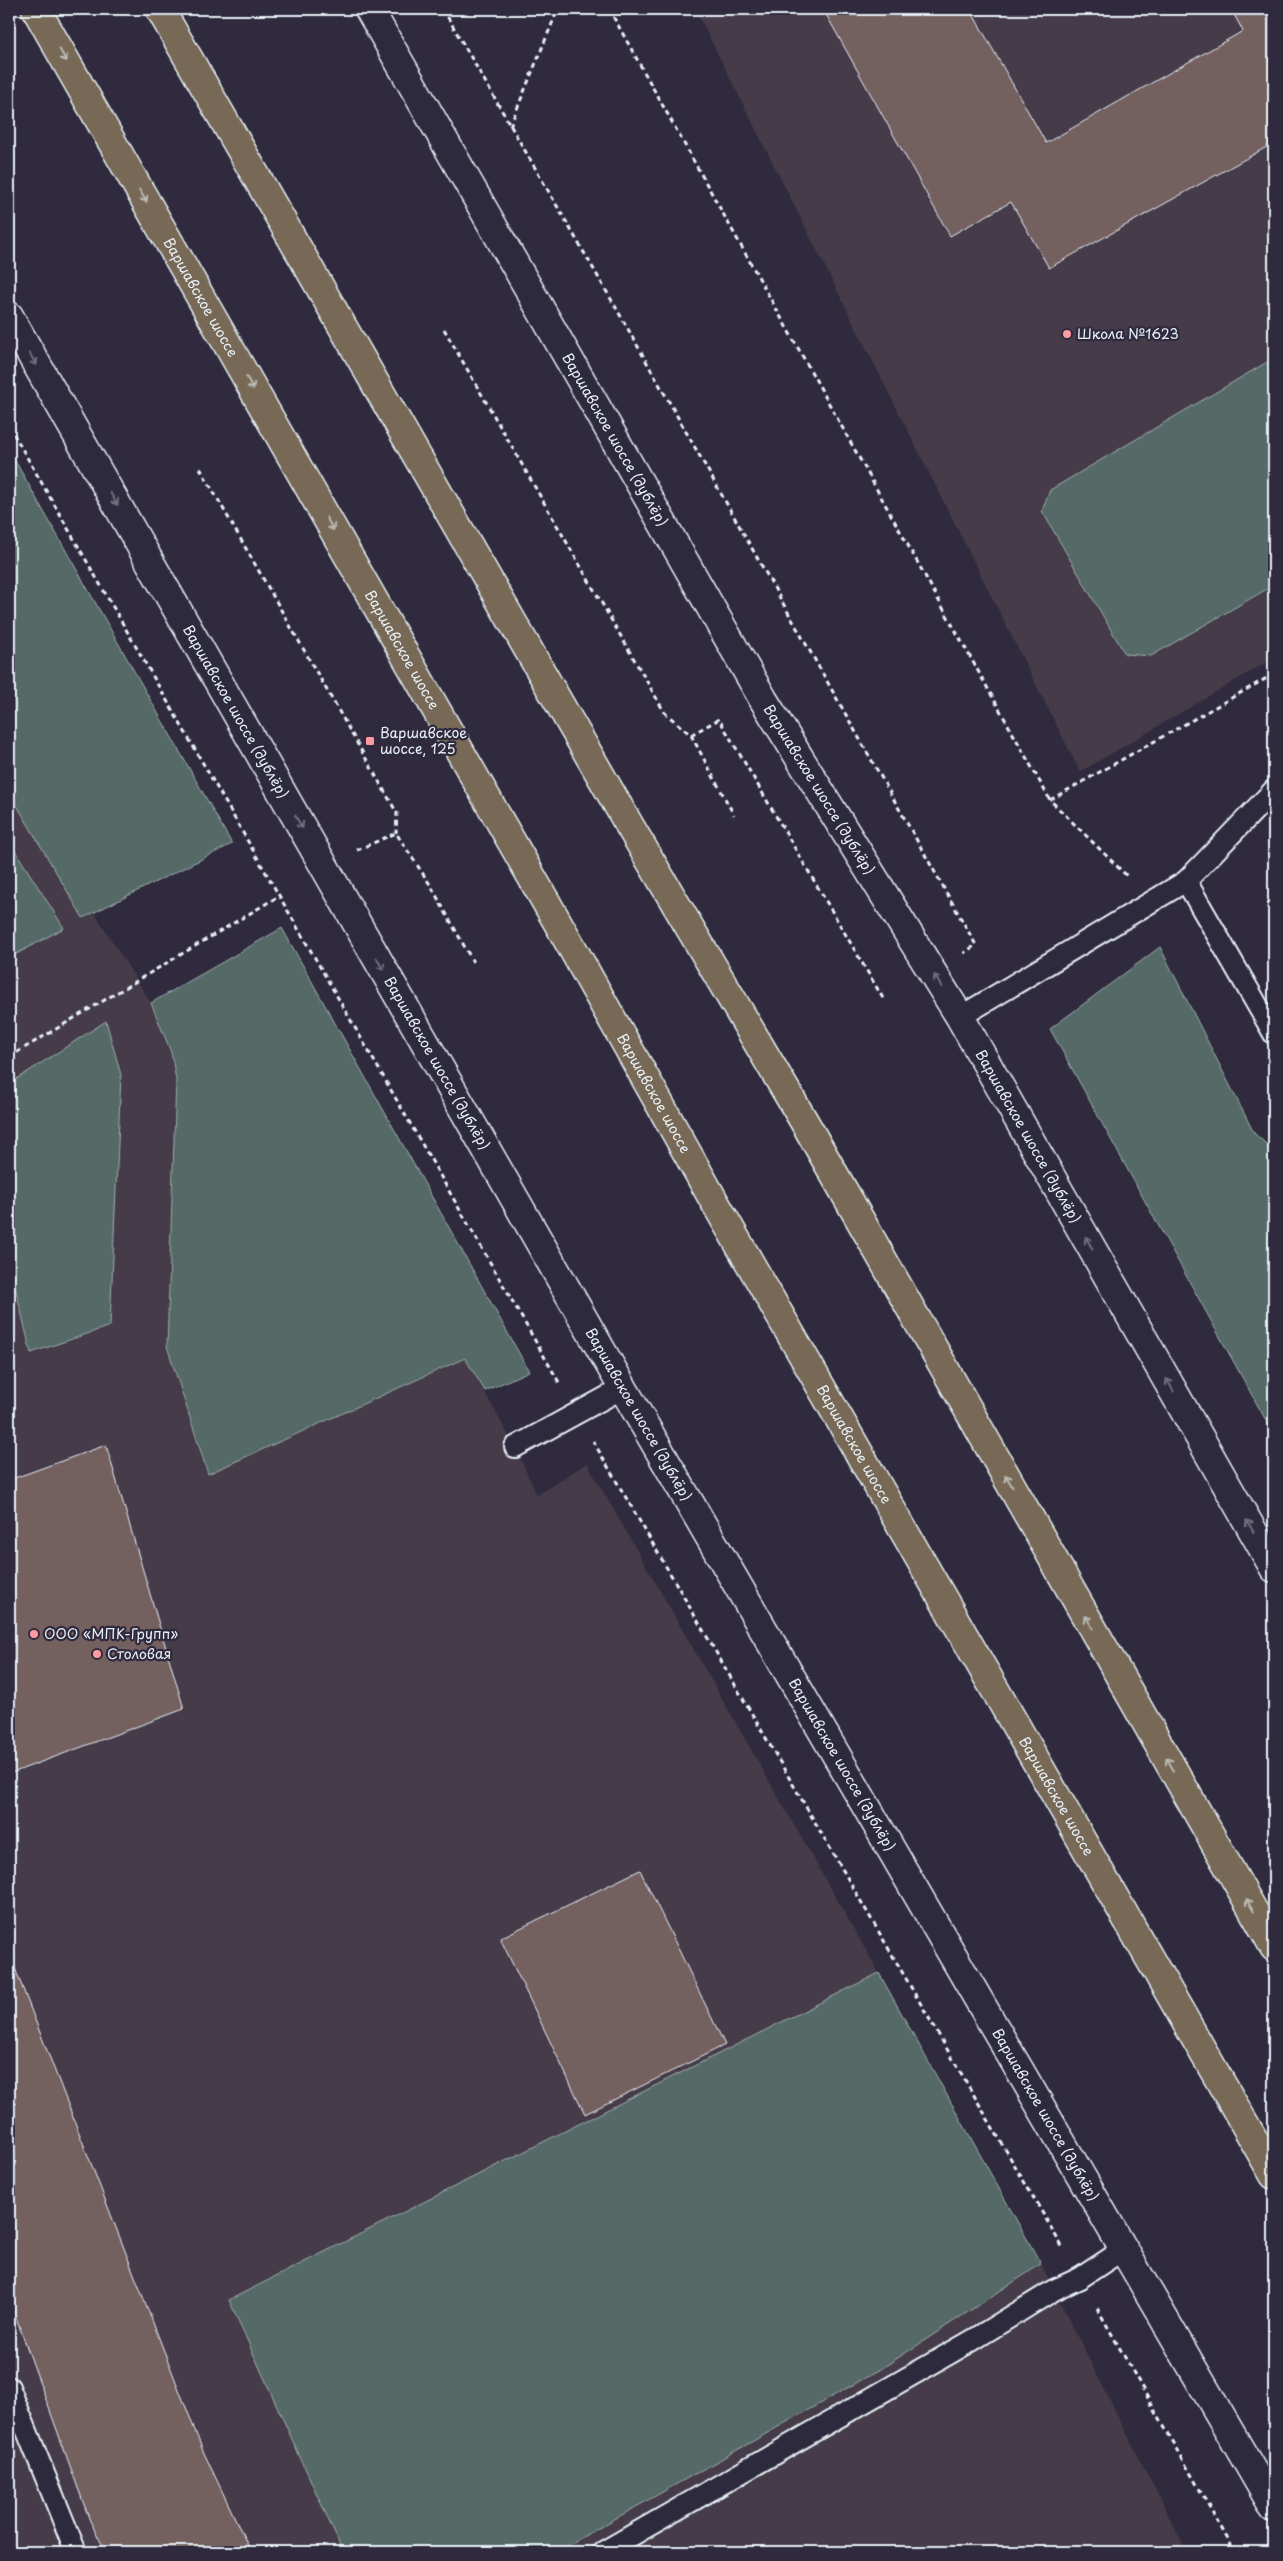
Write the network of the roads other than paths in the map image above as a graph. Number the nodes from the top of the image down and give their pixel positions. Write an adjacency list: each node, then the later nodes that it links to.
1 (160, 9): 12 (main road, one-way to 1)
2 (369, 9): 7 (main road, Варшавское шоссе (дублёр), one-way to 2)
3 (36, 10): 13 (main road, Варшавское шоссе, one-way to 13)
4 (9, 316): 9 (main road, Варшавское шоссе (дублёр), one-way to 9)
5 (1274, 790): 6 (lane)
6 (1186, 880): 7 (lane); 8 (lane)
7 (960, 1017): 11 (main road, Варшавское шоссе (дублёр), one-way to 7)
8 (1274, 1034)
9 (623, 1388): 10 (lane); 14 (main road, Варшавское шоссе (дублёр))
10 (515, 1447)
11 (1274, 1568)
12 (1274, 1947)
13 (1274, 2175)
14 (1124, 2249): 16 (main road, Варшавское шоссе (дублёр)); 18 (lane)
15 (9, 2387): 17 (lane)
16 (1274, 2508)
17 (76, 2552)
18 (603, 2552)

